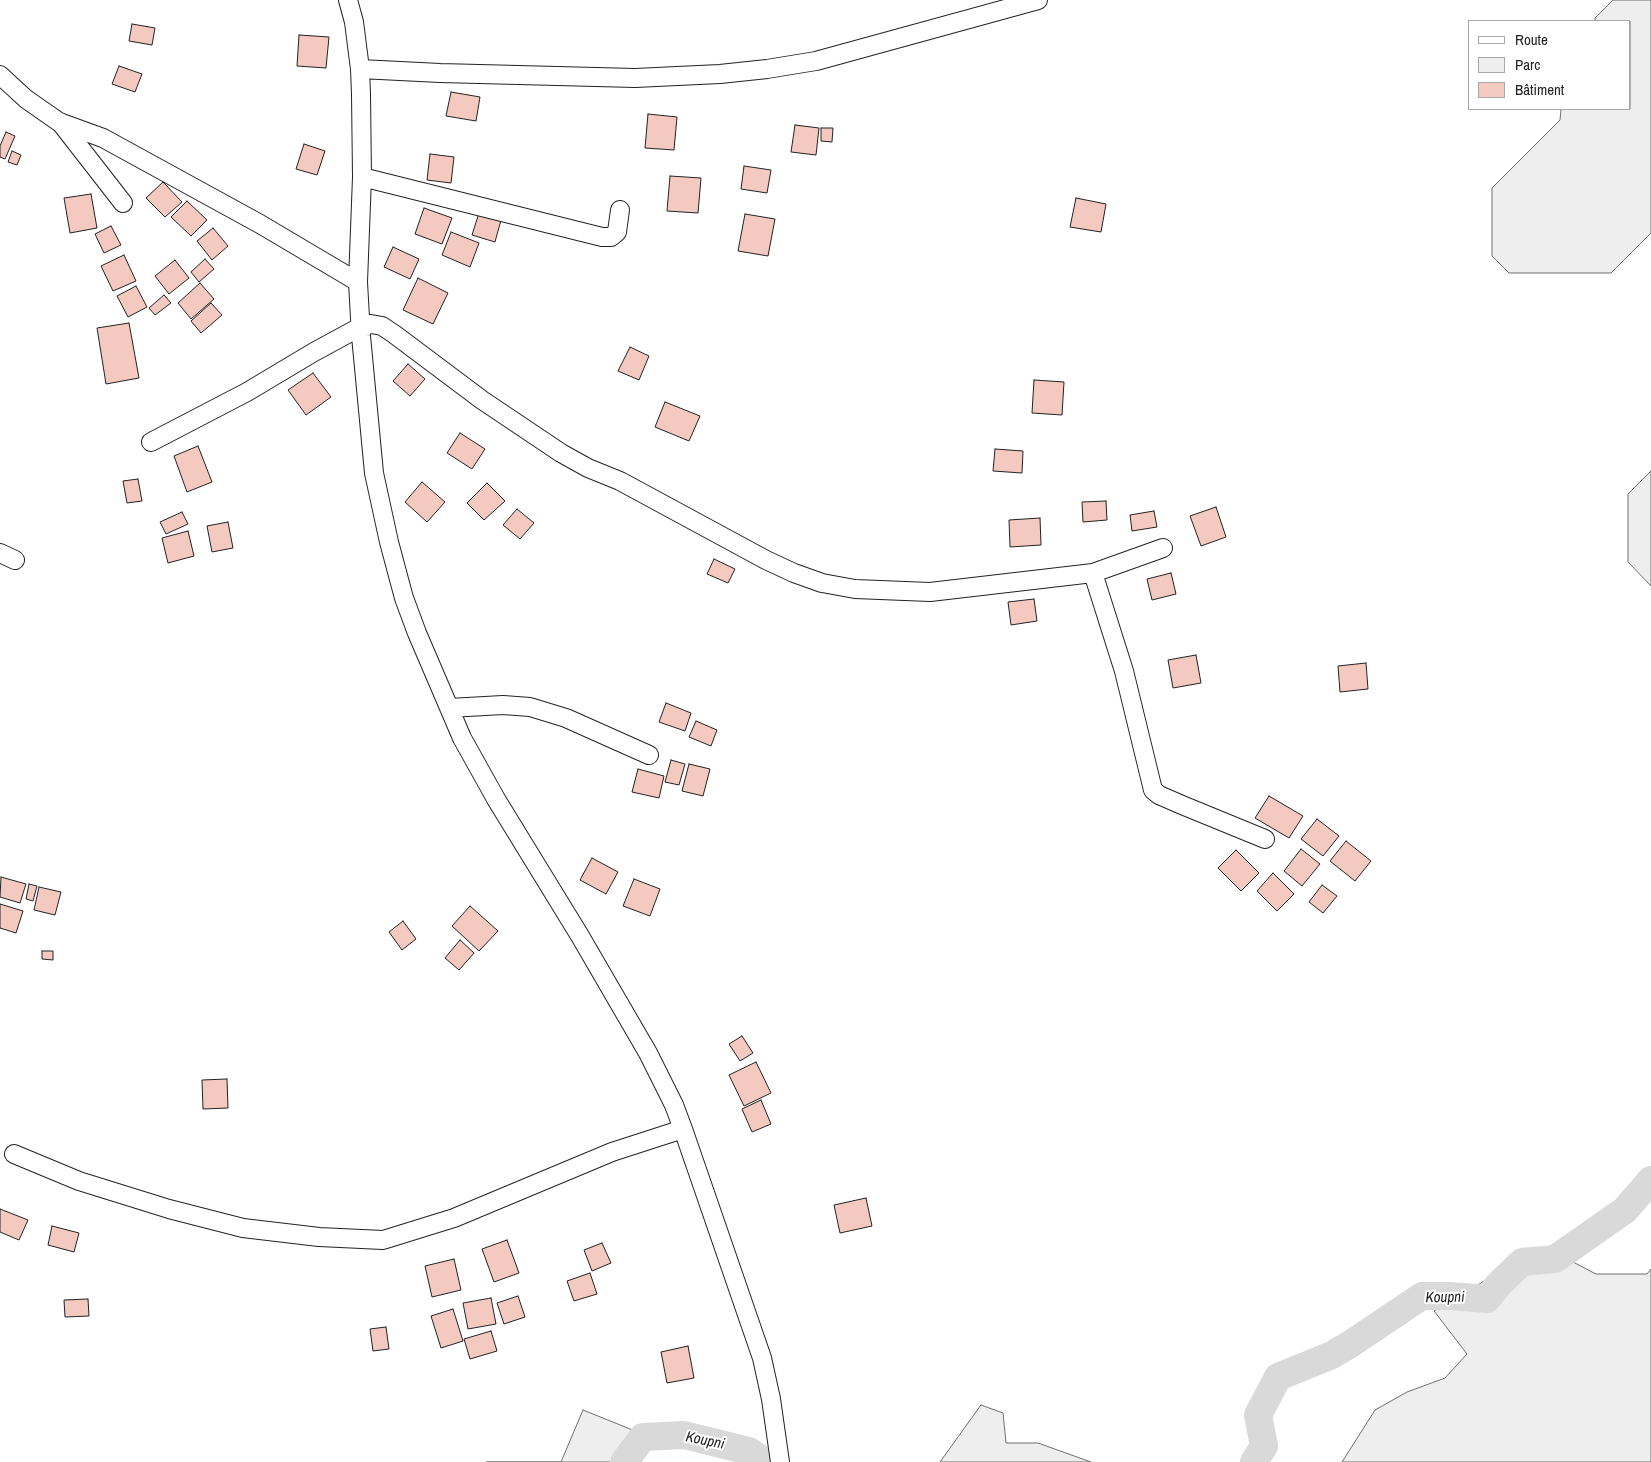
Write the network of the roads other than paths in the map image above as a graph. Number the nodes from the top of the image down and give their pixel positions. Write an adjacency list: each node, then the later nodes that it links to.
1 (348, 0): 3 (street)
2 (1038, 0): 3 (street)
3 (360, 69): 6 (street)
4 (0, 75): 5 (street)
5 (60, 122): 7 (street); 9 (street)
6 (362, 176): 8 (street); 9 (street)
7 (122, 203)
8 (620, 210)
9 (358, 282): 10 (street)
10 (360, 327): 11 (street); 13 (street); 14 (street)
11 (151, 442)
12 (1163, 548): 13 (street)
13 (1093, 573): 16 (street)
14 (449, 708): 15 (street); 17 (street)
15 (649, 755)
16 (1265, 839)
17 (683, 1128): 18 (street); 19 (street)
18 (14, 1154)
19 (780, 1462)

